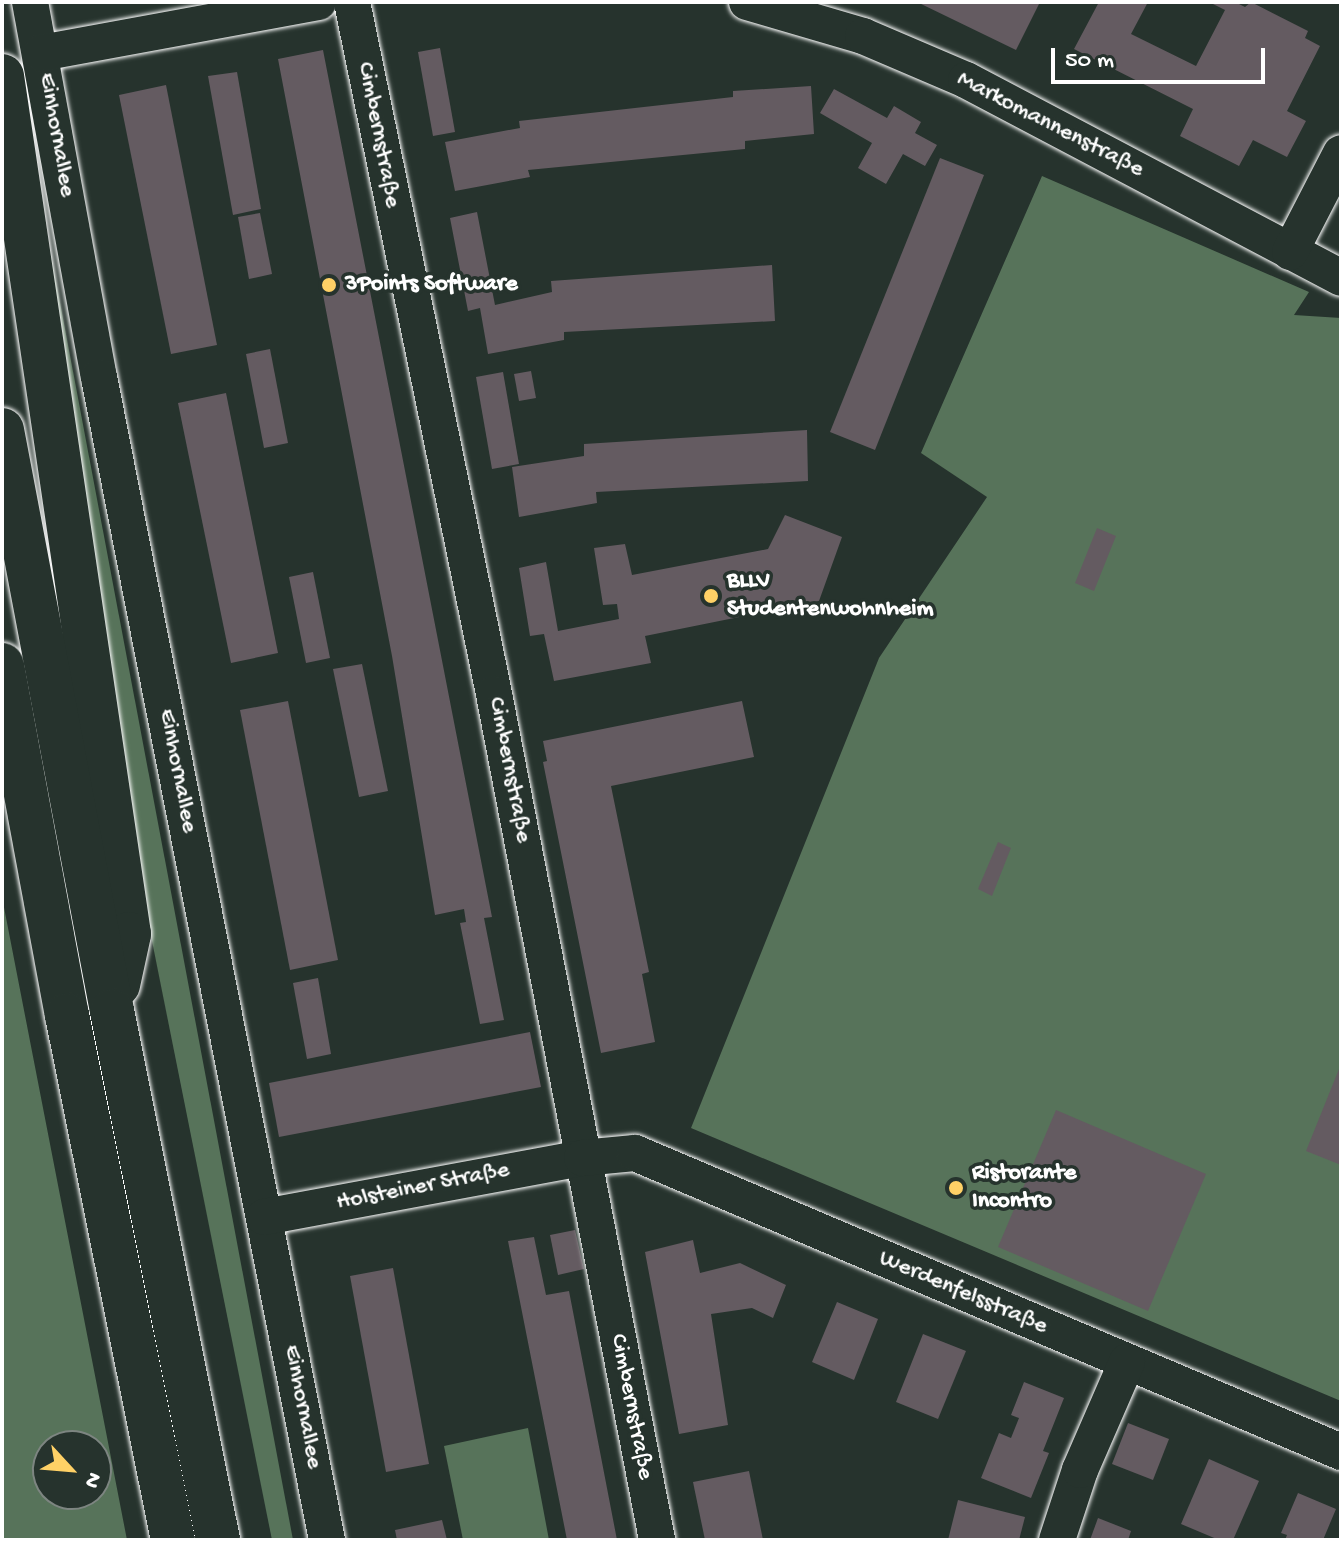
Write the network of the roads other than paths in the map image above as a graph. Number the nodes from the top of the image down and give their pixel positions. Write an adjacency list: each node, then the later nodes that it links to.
1 (30, 2): 5 (street, Einhornallee)
2 (318, 2): 5 (street)
3 (352, 2): 13 (street, Cimbernstraße)
4 (747, 2): 8 (street, Markomannenstraße)
5 (41, 53): 14 (street, Einhornallee)
6 (2, 76): 12 (highway)
7 (1341, 153): 8 (street)
8 (1290, 252): 9 (street, Markomannenstraße)
9 (1341, 278)
10 (2, 430): 12 (highway)
11 (2, 665): 17 (highway)
12 (112, 1011): 18 (highway)
13 (582, 1158): 14 (street, Holsteiner Straße); 15 (street, Werdenfelsstraße); 20 (street, Cimbernstraße)
14 (264, 1217): 19 (street, Einhornallee)
15 (1127, 1362): 16 (street, Werdenfelsstraße); 21 (street)
16 (1341, 1452)
17 (173, 1540)
18 (218, 1540)
19 (327, 1540)
20 (657, 1540)
21 (1057, 1540)

